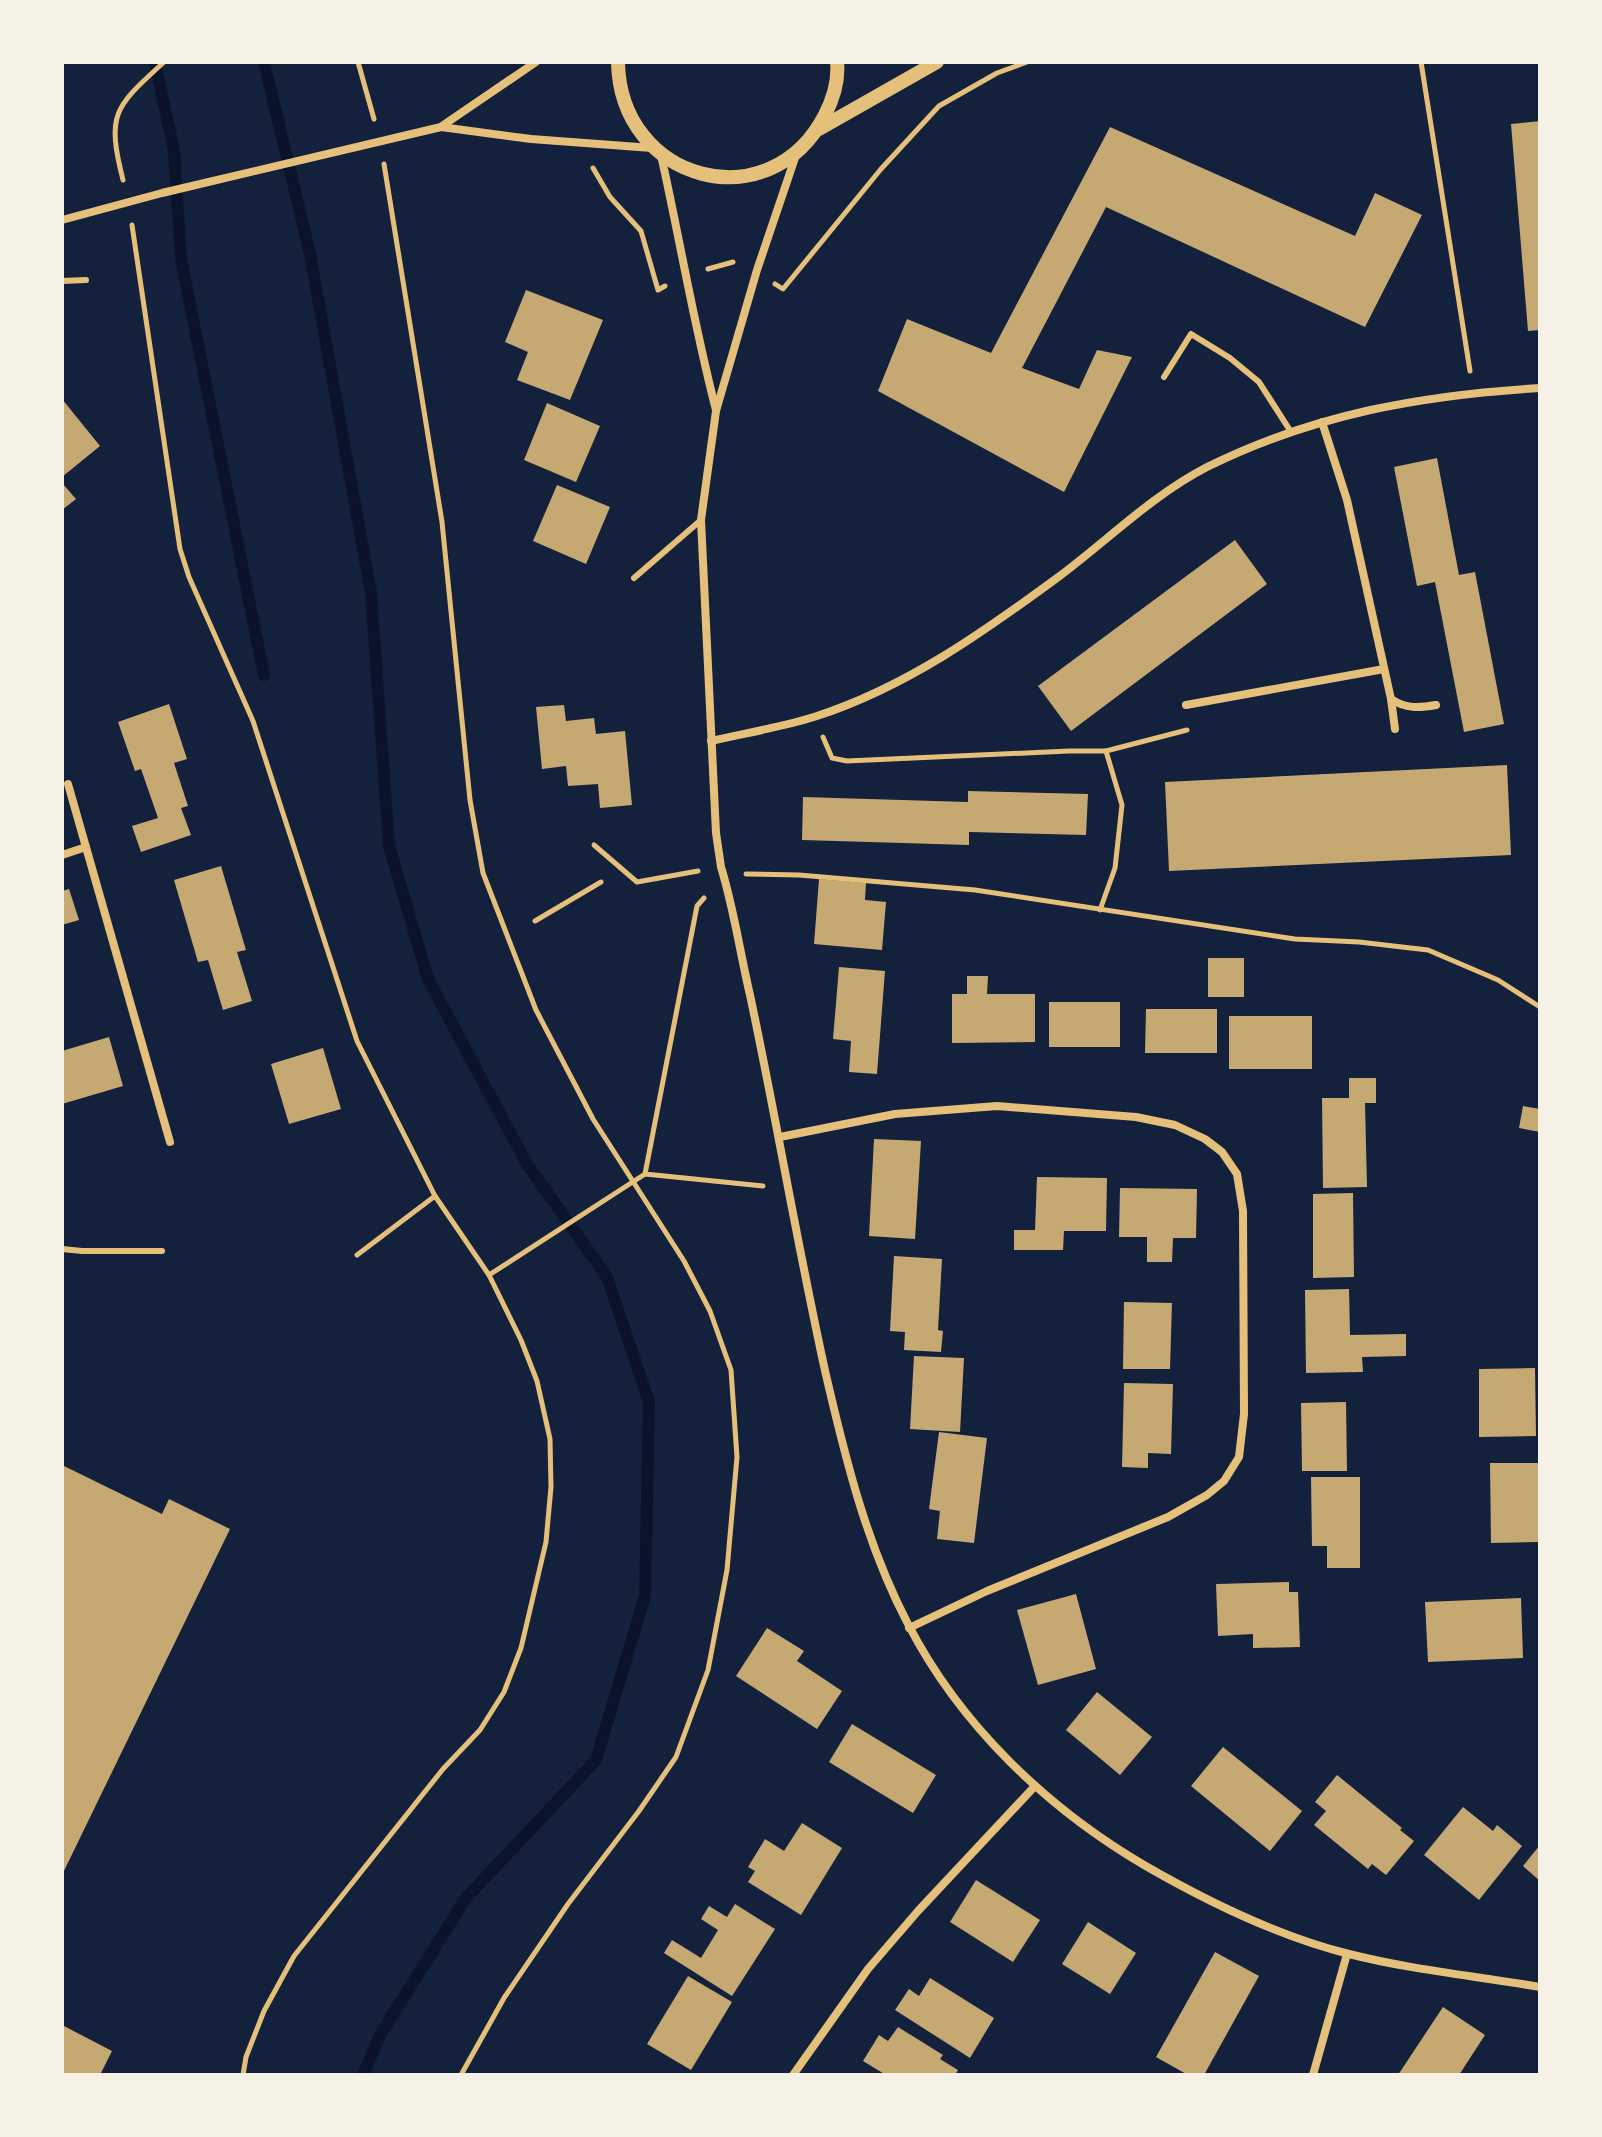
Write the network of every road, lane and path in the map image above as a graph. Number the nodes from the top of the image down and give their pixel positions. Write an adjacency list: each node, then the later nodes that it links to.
1 (164, 62): 15 (path)
2 (358, 62): 11 (path)
3 (536, 62): 9 (street)
4 (618, 62): 12 (street)
5 (837, 62): 10 (street)
6 (937, 62): 10 (street)
7 (1027, 62): 18 (path)
8 (1421, 62): 24 (path)
9 (441, 127): 11 (street); 12 (street)
10 (818, 130): 13 (street)
11 (376, 142): 16 (street); 50 (path)
12 (657, 151): 13 (street); 19 (street)
13 (797, 152): 18 (street)
14 (592, 167): 19 (path)
15 (120, 169)
16 (62, 220)
17 (133, 234): 52 (path)
18 (757, 270): 19 (path); 25 (street)
19 (688, 275): 25 (street)
20 (86, 280): 21 (lane)
21 (62, 281)
22 (1164, 377): 27 (lane)
23 (1540, 388): 24 (street)
24 (1473, 392): 26 (street)
25 (716, 411): 28 (street)
26 (1322, 422): 27 (street); 30 (street)
27 (1291, 432): 34 (street)
28 (701, 520): 29 (lane); 36 (street)
29 (634, 578)
30 (1384, 669): 31 (street); 32 (street)
31 (1391, 699): 33 (street); 35 (street)
32 (1186, 705): 37 (path)
33 (1436, 705)
34 (816, 717): 36 (street); 37 (path)
35 (1395, 729)
36 (711, 741): 42 (street)
37 (1106, 751): 44 (path)
38 (68, 784): 40 (street)
39 (594, 845): 42 (path)
40 (86, 847): 41 (street); 48 (street)
41 (62, 855)
42 (722, 870): 44 (path); 47 (street); 49 (path)
43 (601, 882): 45 (path)
44 (1100, 910): 46 (path)
45 (535, 921)
46 (1540, 1007)
47 (780, 1137): 51 (street); 57 (street)
48 (170, 1142)
49 (645, 1174): 50 (path); 51 (path)
50 (632, 1182): 56 (path); 62 (path)
51 (788, 1188): 57 (street)
52 (435, 1196): 55 (path); 56 (path)
53 (62, 1249): 54 (lane)
54 (162, 1251)
55 (357, 1255)
56 (489, 1275): 61 (path)
57 (909, 1628): 58 (street)
58 (1035, 1786): 59 (street); 63 (street)
59 (1347, 1954): 60 (street); 64 (street)
60 (1540, 1987)
61 (243, 2075)
62 (461, 2075)
63 (793, 2075)
64 (1313, 2075)

